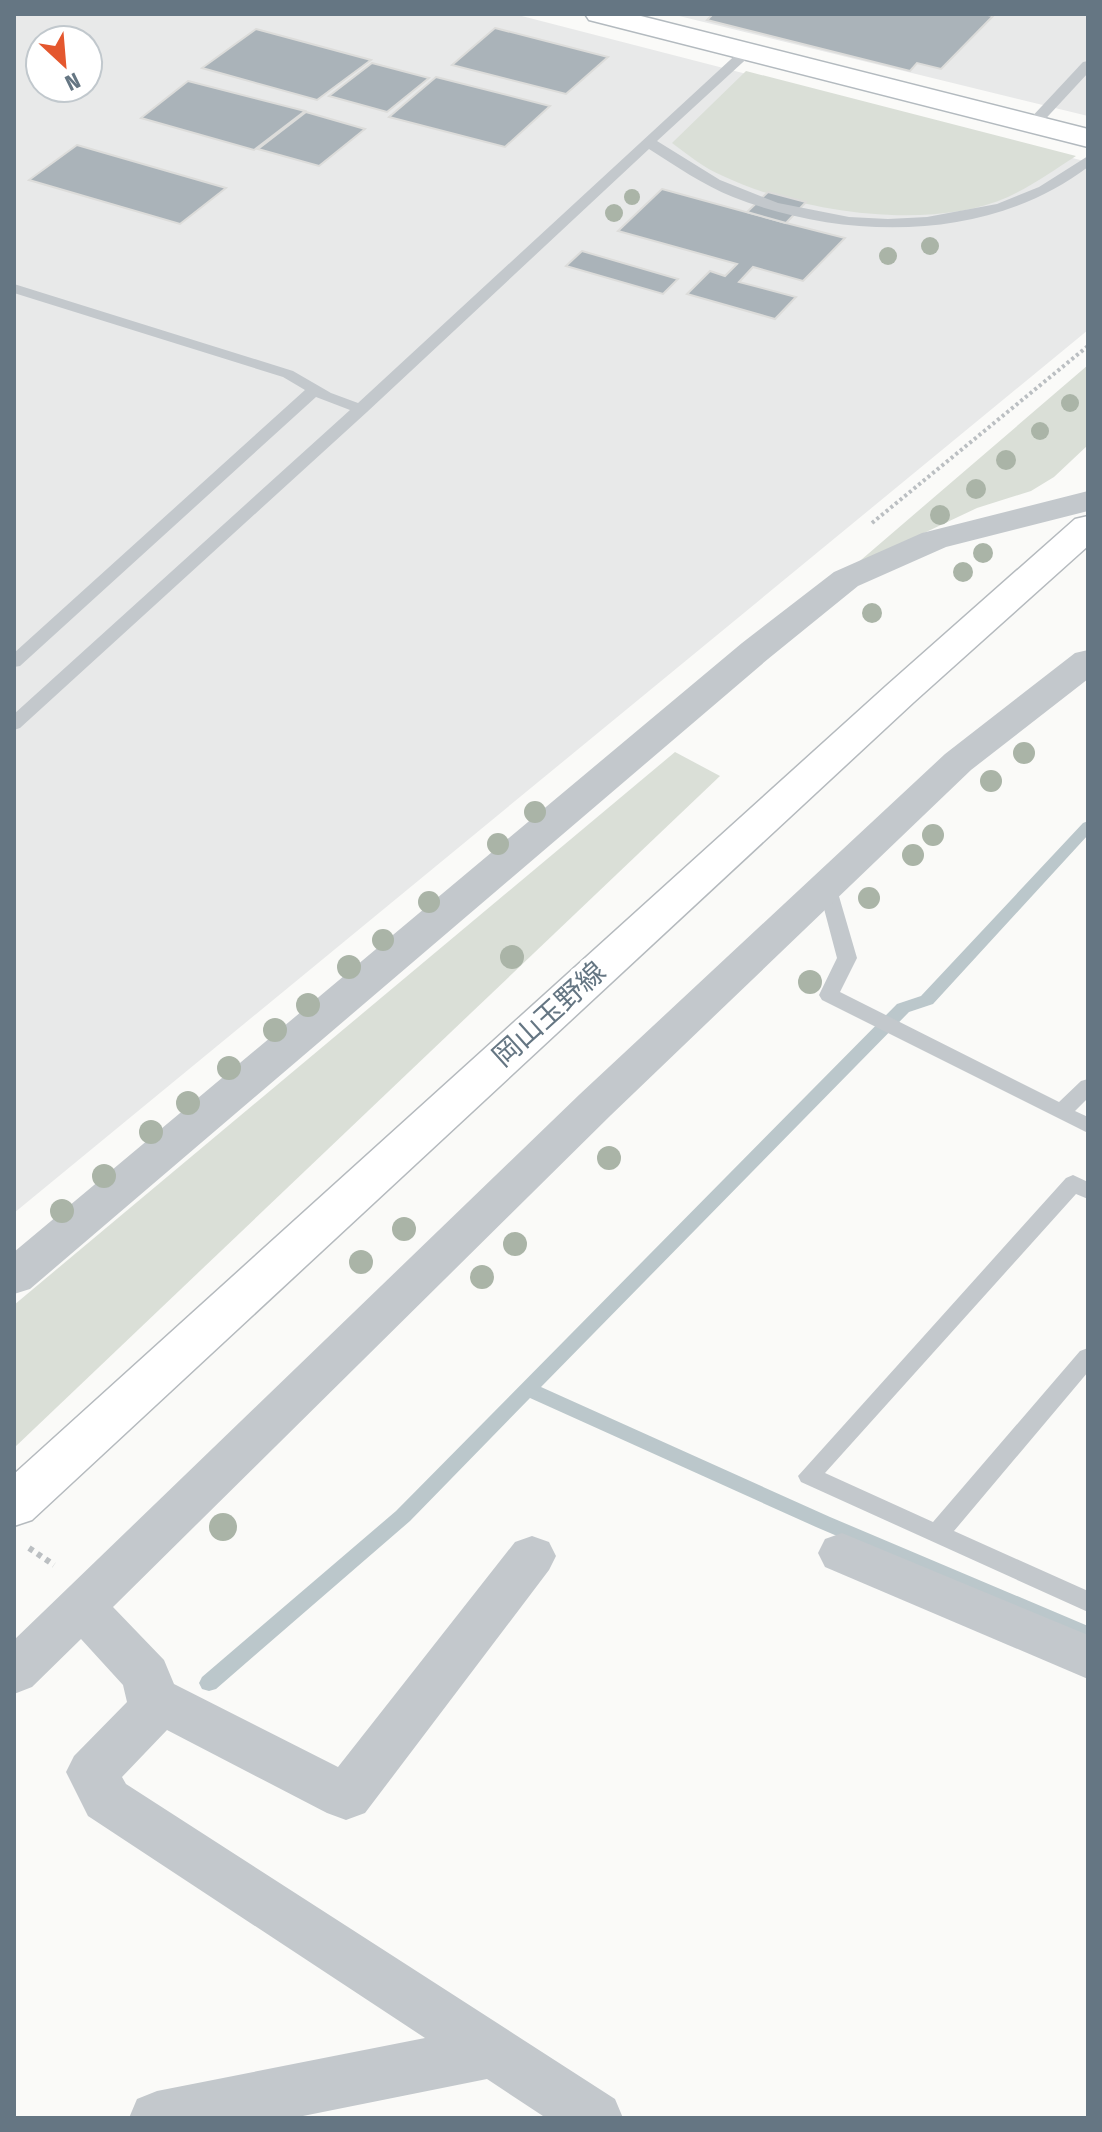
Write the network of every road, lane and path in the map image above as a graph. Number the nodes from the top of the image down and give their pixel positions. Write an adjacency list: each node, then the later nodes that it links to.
1 (599, 14): 2 (main road)
2 (747, 52): 4 (main road); 6 (lane)
3 (1088, 65): 4 (lane)
4 (1033, 124): 5 (main road)
5 (1088, 138)
6 (648, 142): 7 (lane); 10 (lane)
7 (1088, 160)
8 (14, 288): 9 (lane)
9 (315, 390): 10 (lane); 14 (lane)
10 (361, 409): 15 (lane)
11 (1088, 501): 21 (street)
12 (1088, 527): 23 (main road, 岡山玉野線)
13 (1088, 661): 16 (street)
14 (14, 662)
15 (14, 724)
16 (827, 886): 18 (lane); 29 (street)
17 (1088, 1086): 18 (lane)
18 (1061, 1112): 19 (lane)
19 (1088, 1126)
20 (1088, 1191): 24 (lane)
21 (14, 1277)
22 (1088, 1357): 24 (lane)
23 (19, 1525): 26 (path)
24 (937, 1534): 28 (lane)
25 (842, 1553): 30 (street)
26 (65, 1555)
27 (532, 1556): 32 (street)
28 (1088, 1602)
29 (81, 1606): 31 (street); 32 (street)
30 (1088, 1658)
31 (14, 1672)
32 (152, 1698): 33 (street)
33 (490, 2052): 34 (street); 35 (street)
34 (157, 2118)
35 (595, 2118)

